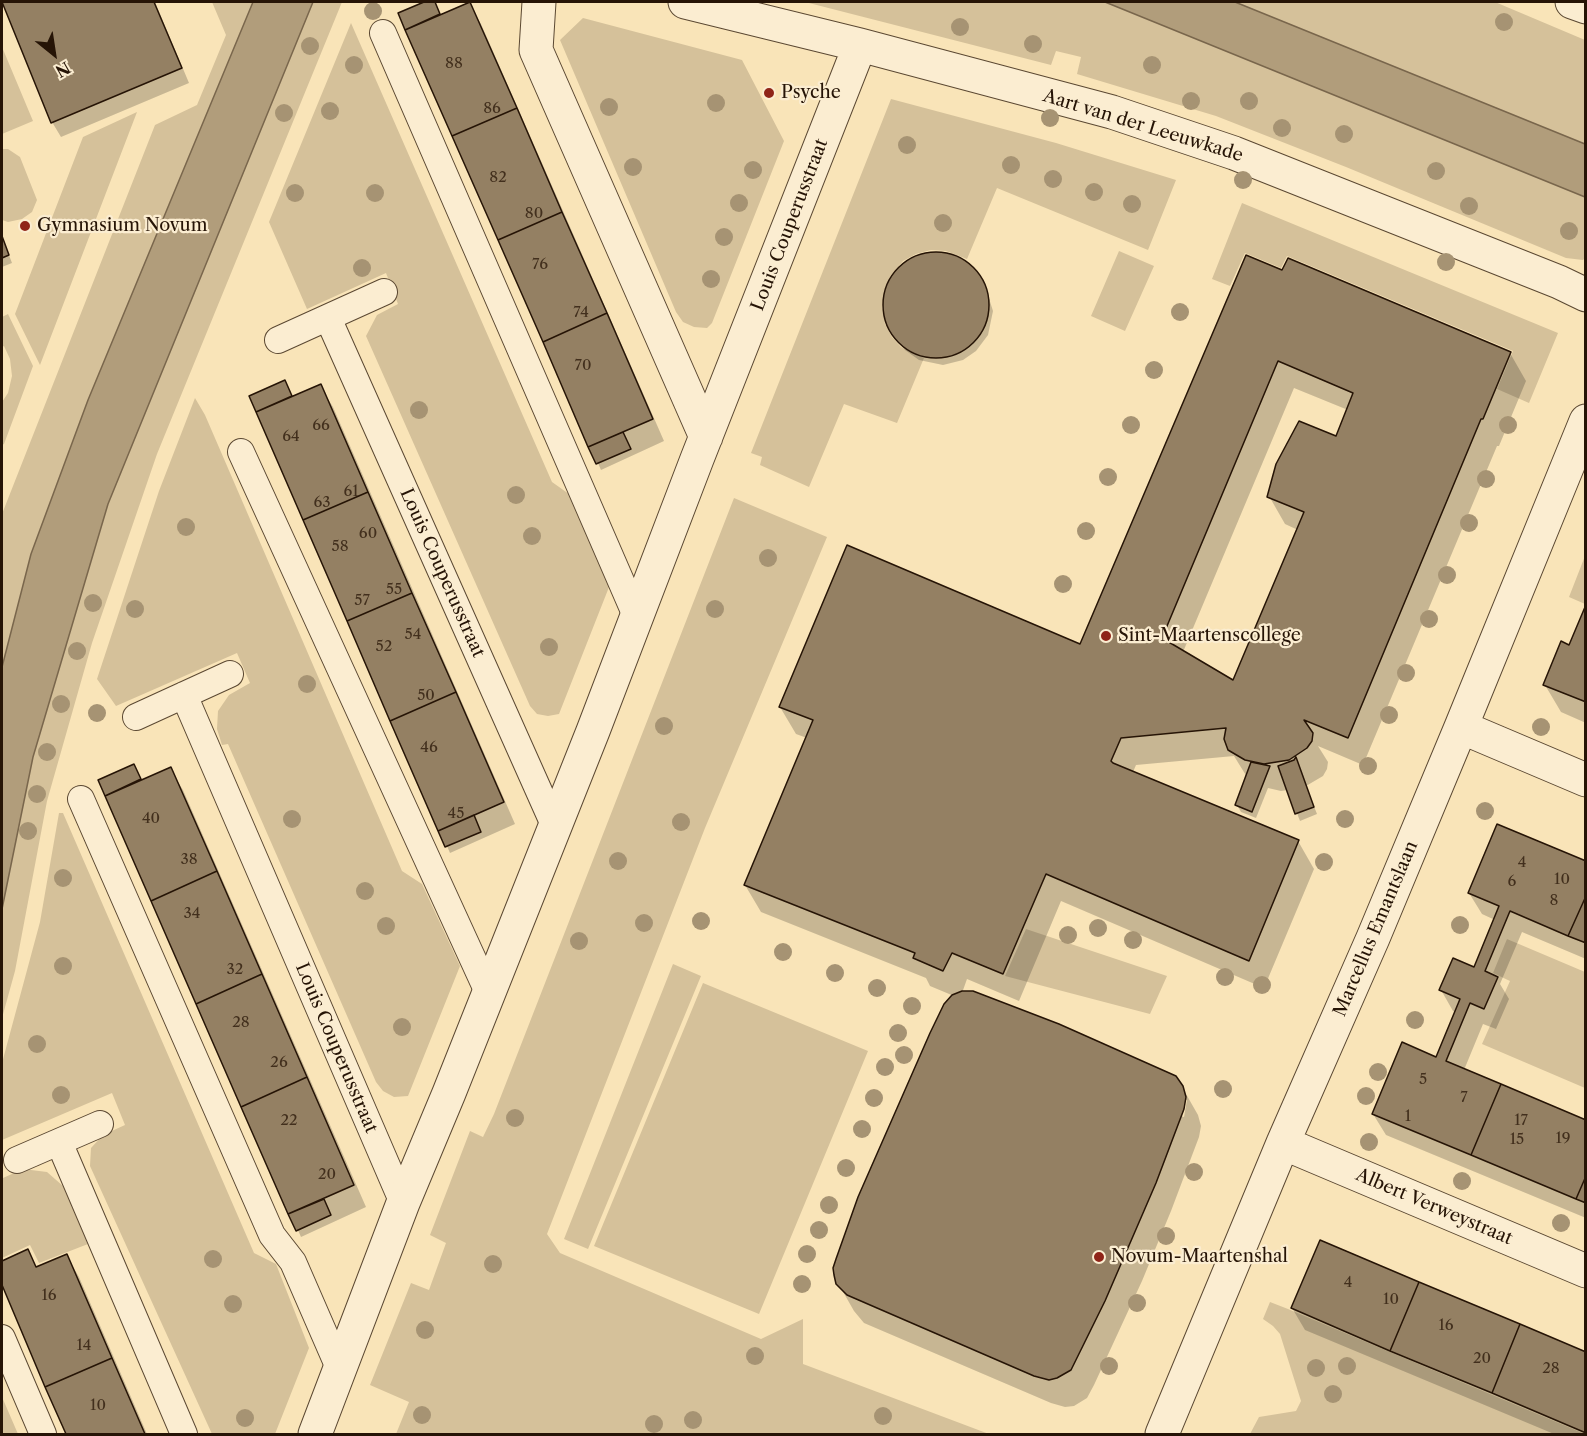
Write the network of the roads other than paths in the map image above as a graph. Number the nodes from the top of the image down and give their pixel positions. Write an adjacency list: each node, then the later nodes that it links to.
1 (538, 2): 12 (street)
2 (685, 2): 6 (street, Aart van der Leeuwkade)
3 (1572, 2): 4 (street)
4 (1586, 7)
5 (383, 33): 14 (lane)
6 (860, 45): 8 (street, Aart van der Leeuwkade); 12 (street, Louis Couperusstraat)
7 (384, 292): 9 (lane)
8 (1586, 295)
9 (328, 318): 10 (lane); 21 (lane, Louis Couperusstraat)
10 (278, 340)
11 (1586, 421): 18 (street, Marcellus Emantslaan)
12 (706, 437): 14 (street, Louis Couperusstraat)
13 (241, 452): 22 (lane)
14 (637, 618): 21 (street, Louis Couperusstraat)
15 (230, 674): 16 (lane)
16 (184, 695): 17 (lane); 27 (lane, Louis Couperusstraat)
17 (136, 717)
18 (1461, 727): 19 (street); 25 (street, Marcellus Emantslaan)
19 (1586, 780)
20 (81, 799): 30 (lane)
21 (555, 827): 22 (street, Louis Couperusstraat)
22 (488, 992): 27 (street, Louis Couperusstraat)
23 (100, 1124): 24 (lane)
24 (59, 1142): 26 (lane); 32 (lane)
25 (1283, 1143): 28 (street, Albert Verweystraat); 34 (street, Marcellus Emantslaan)
26 (17, 1160)
27 (403, 1203): 30 (street, Louis Couperusstraat)
28 (1586, 1271)
29 (2, 1338): 31 (lane)
30 (340, 1370): 33 (street, Louis Couperusstraat)
31 (43, 1434)
32 (184, 1434)
33 (315, 1434)
34 (1162, 1434)

